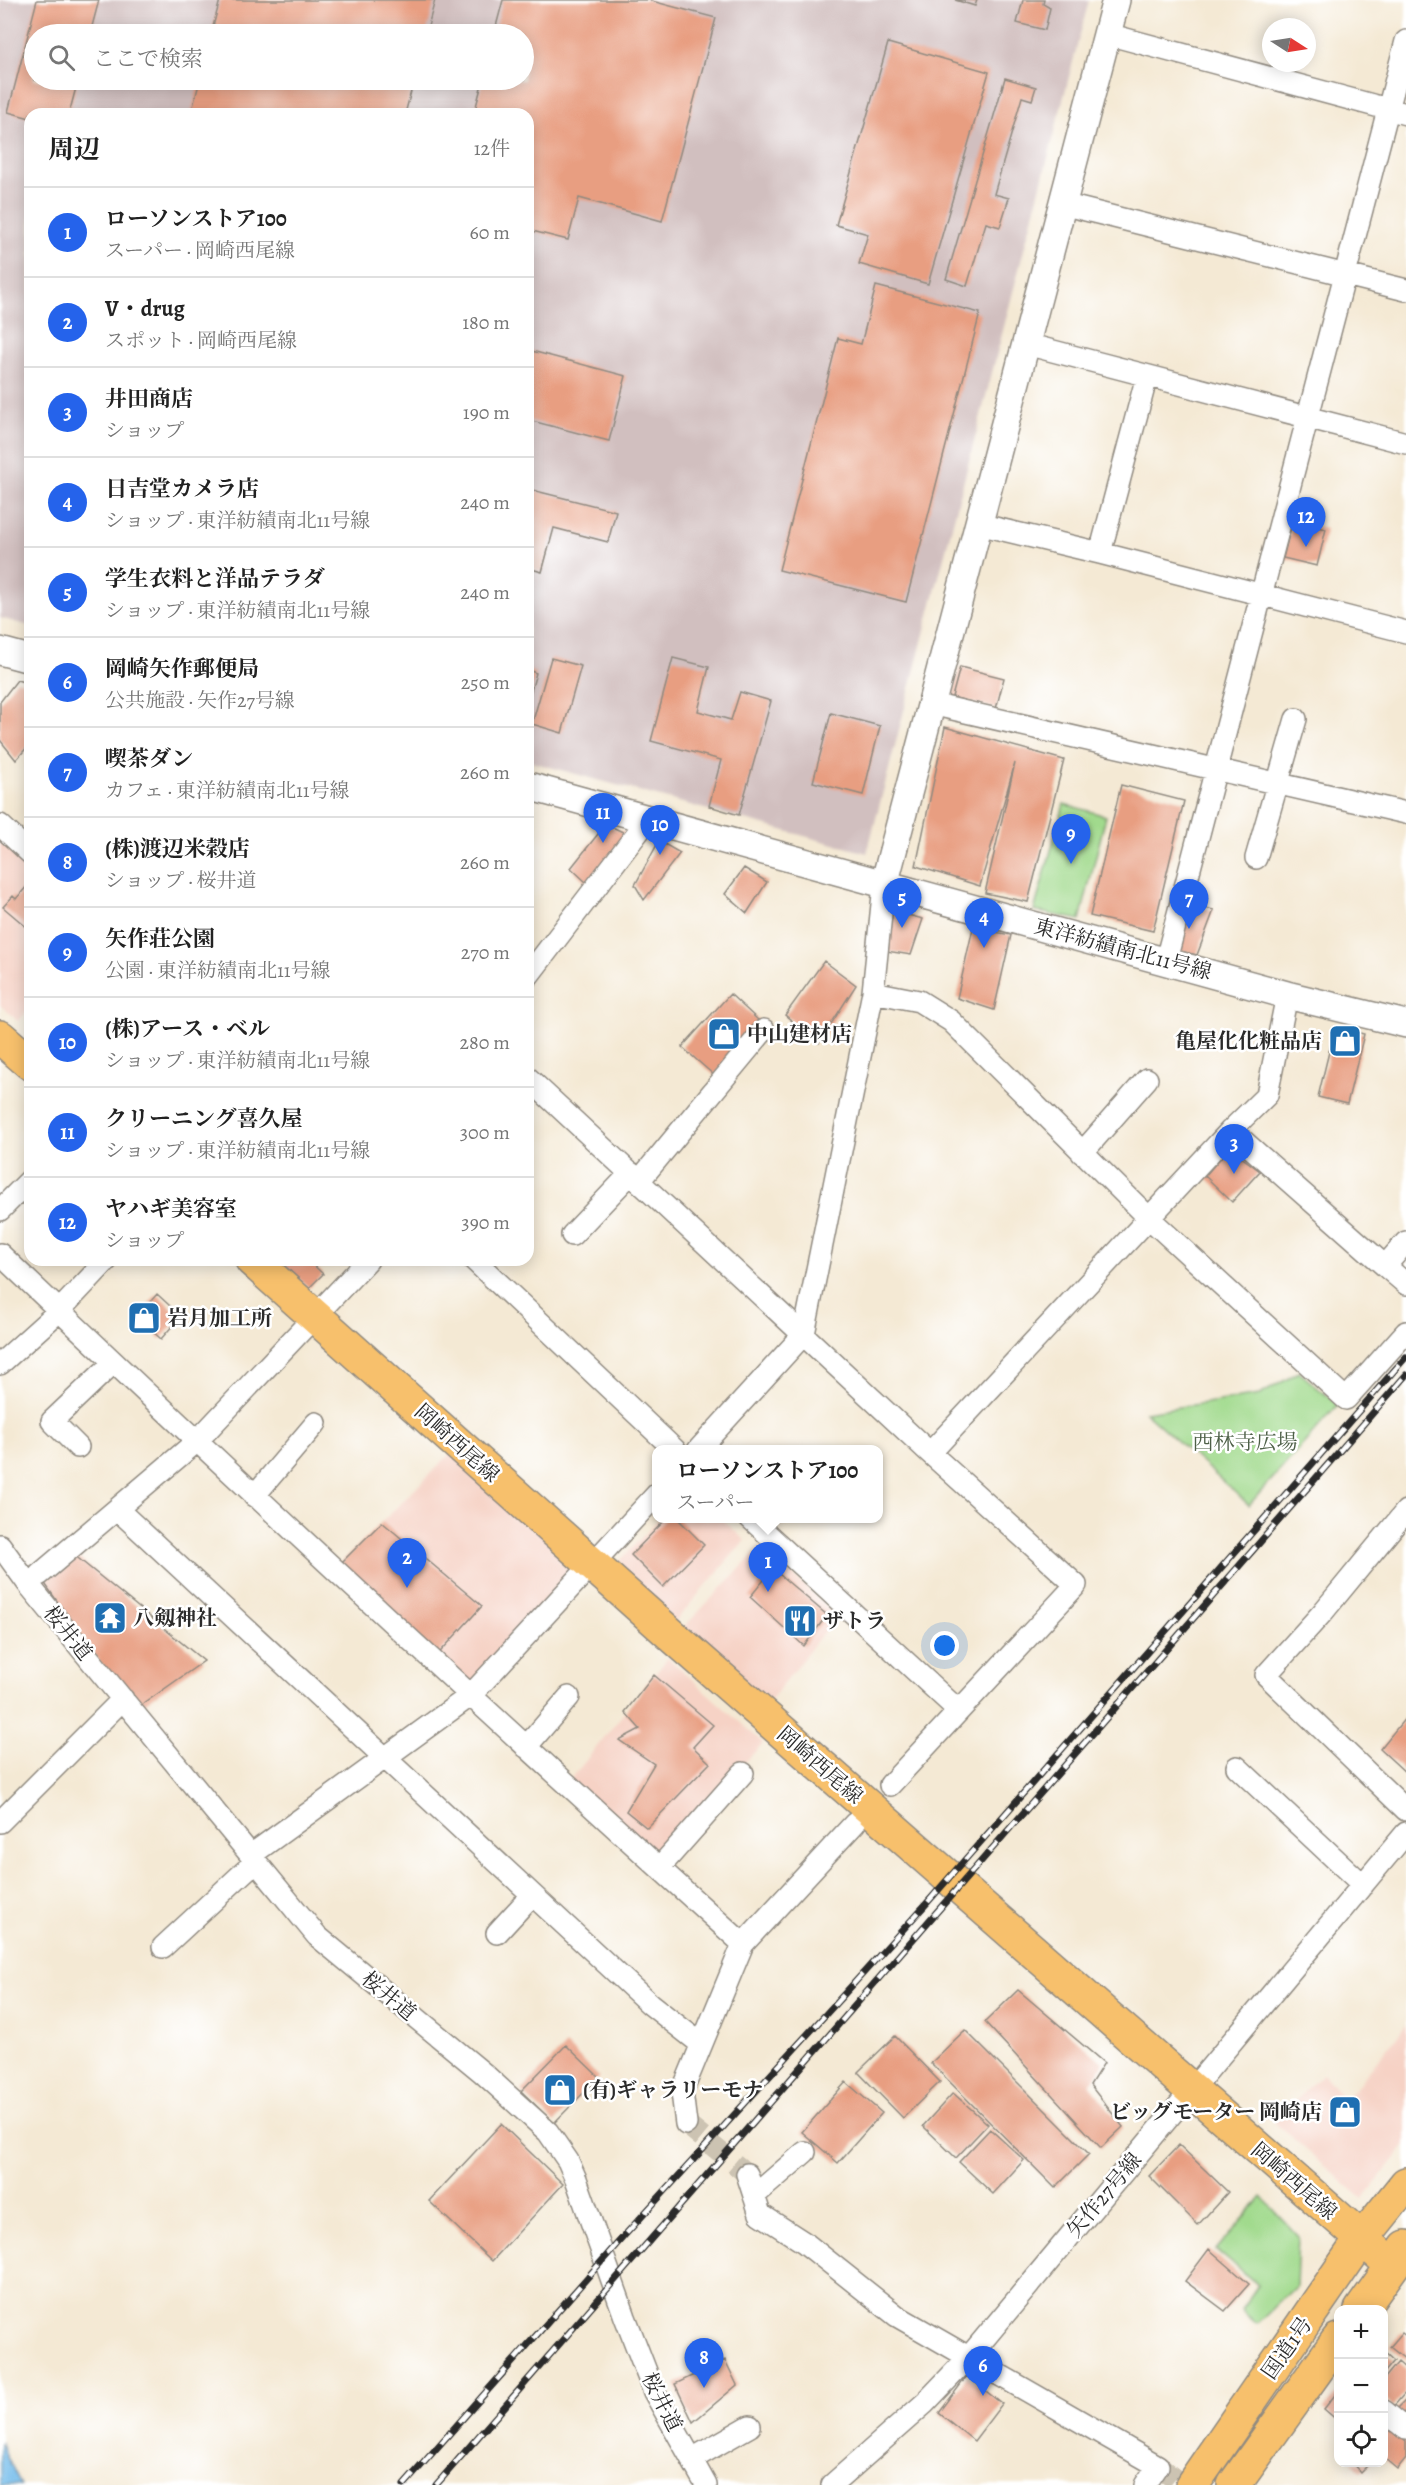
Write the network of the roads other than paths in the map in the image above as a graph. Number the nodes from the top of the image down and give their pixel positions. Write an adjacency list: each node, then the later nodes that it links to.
1 (1116, 0): 2 (street)
2 (1107, 34): 4 (street); 5 (street)
3 (1406, 41): 4 (street)
4 (1397, 112): 6 (street)
5 (1062, 204): 6 (street); 8 (street)
6 (1345, 274): 7 (street); 10 (street)
7 (1406, 290)
8 (1026, 344): 9 (street); 12 (street)
9 (1147, 376): 10 (street); 13 (street)
10 (1308, 416): 11 (street); 14 (street)
11 (1406, 443)
12 (978, 524): 13 (street); 18 (street)
13 (1100, 553): 14 (street)
14 (1261, 595): 15 (street); 20 (street)
15 (1406, 632)
16 (0, 651): 17 (street)
17 (24, 657)
18 (931, 704): 20 (street); 28 (street)
19 (1296, 719): 21 (street)
20 (1216, 768): 21 (street); 29 (street)
21 (1278, 782): 23 (street); 27 (street)
22 (534, 788): 24 (street, 東洋紡績南北11号線)
23 (1406, 813)
24 (649, 818): 28 (street, 東洋紡績南北11号線); 30 (street)
25 (0, 825): 26 (street)
26 (24, 847)
27 (1256, 858)
28 (884, 885): 29 (street, 東洋紡績南北11号線); 31 (street)
29 (1166, 960): 32 (street, 東洋紡績南北11号線)
30 (534, 968)
31 (873, 992): 40 (street); 57 (street)
32 (1287, 994): 33 (street, 東洋紡績南北11号線); 39 (street)
33 (1406, 1024)
34 (764, 1030): 41 (street)
35 (0, 1037): 36 (main road)
36 (24, 1058)
37 (1147, 1079): 40 (street)
38 (534, 1086): 41 (street)
39 (1231, 1130): 44 (street); 52 (street)
40 (1082, 1152): 44 (street)
41 (635, 1177): 45 (street); 57 (street)
42 (24, 1186): 43 (street)
43 (0, 1210)
44 (1149, 1218): 56 (street); 65 (street)
45 (572, 1235)
46 (1406, 1242): 52 (street)
47 (0, 1254): 54 (street)
48 (100, 1266): 54 (street)
49 (259, 1266): 55 (main road, 岡崎西尾線)
50 (362, 1266): 55 (street)
51 (480, 1266): 62 (street)
52 (1385, 1266): 53 (street)
53 (1406, 1284)
54 (59, 1311): 58 (street); 59 (street)
55 (315, 1317): 61 (street); 72 (main road, 岡崎西尾線)
56 (1406, 1332)
57 (804, 1334): 63 (street); 65 (street)
58 (113, 1363): 61 (street); 64 (street)
59 (0, 1364)
60 (316, 1423): 66 (street)
61 (196, 1442): 66 (street); 68 (street)
62 (671, 1445)
63 (702, 1445)
64 (78, 1447)
65 (930, 1453): 77 (street)
66 (254, 1496): 74 (street)
67 (652, 1499): 72 (street)
68 (117, 1509): 73 (street); 79 (street)
69 (1406, 1511): 83 (street)
70 (755, 1523): 77 (street)
71 (0, 1545): 76 (street, 桜井道)
72 (592, 1564): 74 (street); 95 (main road, 岡崎西尾線)
73 (39, 1575)
74 (470, 1696): 78 (street); 79 (street)
75 (569, 1697): 78 (street)
76 (123, 1699): 84 (street); 87 (street, 桜井道)
77 (959, 1711): 82 (street)
78 (526, 1747): 88 (street)
79 (385, 1758): 87 (street); 90 (street)
80 (1237, 1767): 89 (street)
81 (743, 1773): 88 (street)
82 (890, 1785)
83 (1406, 1810)
84 (0, 1822)
85 (855, 1823): 92 (street)
86 (1406, 1833): 89 (street, 矢作27号線)
87 (253, 1858): 93 (street); 109 (street, 桜井道)
88 (659, 1868): 92 (street)
89 (1363, 1885): 95 (street, 矢作27号線)
90 (532, 1894): 91 (street); 94 (street)
91 (497, 1933)
92 (743, 1944): 94 (street)
93 (163, 1947)
94 (701, 2044): 96 (street)
95 (1190, 2091): 101 (main road, 岡崎西尾線); 105 (street, 矢作27号線)
96 (686, 2124)
97 (805, 2152): 100 (street)
98 (747, 2174): 100 (street)
99 (1406, 2184): 101 (main road, 国道1号)
100 (754, 2196): 105 (street)
101 (1361, 2240): 102 (main road, 岡崎西尾線); 113 (main road, 国道1号)
102 (1401, 2263): 103 (main road)
103 (1364, 2305)
104 (1334, 2346): 114 (main road, 国道1号)
105 (969, 2357): 111 (street, 矢作27号線); 112 (street)
106 (1386, 2413): 108 (street)
107 (750, 2426): 109 (street)
108 (1406, 2429)
109 (692, 2459): 110 (street, 桜井道)
110 (706, 2485)
111 (832, 2485)
112 (1145, 2485)
113 (1192, 2485)
114 (1234, 2485)

